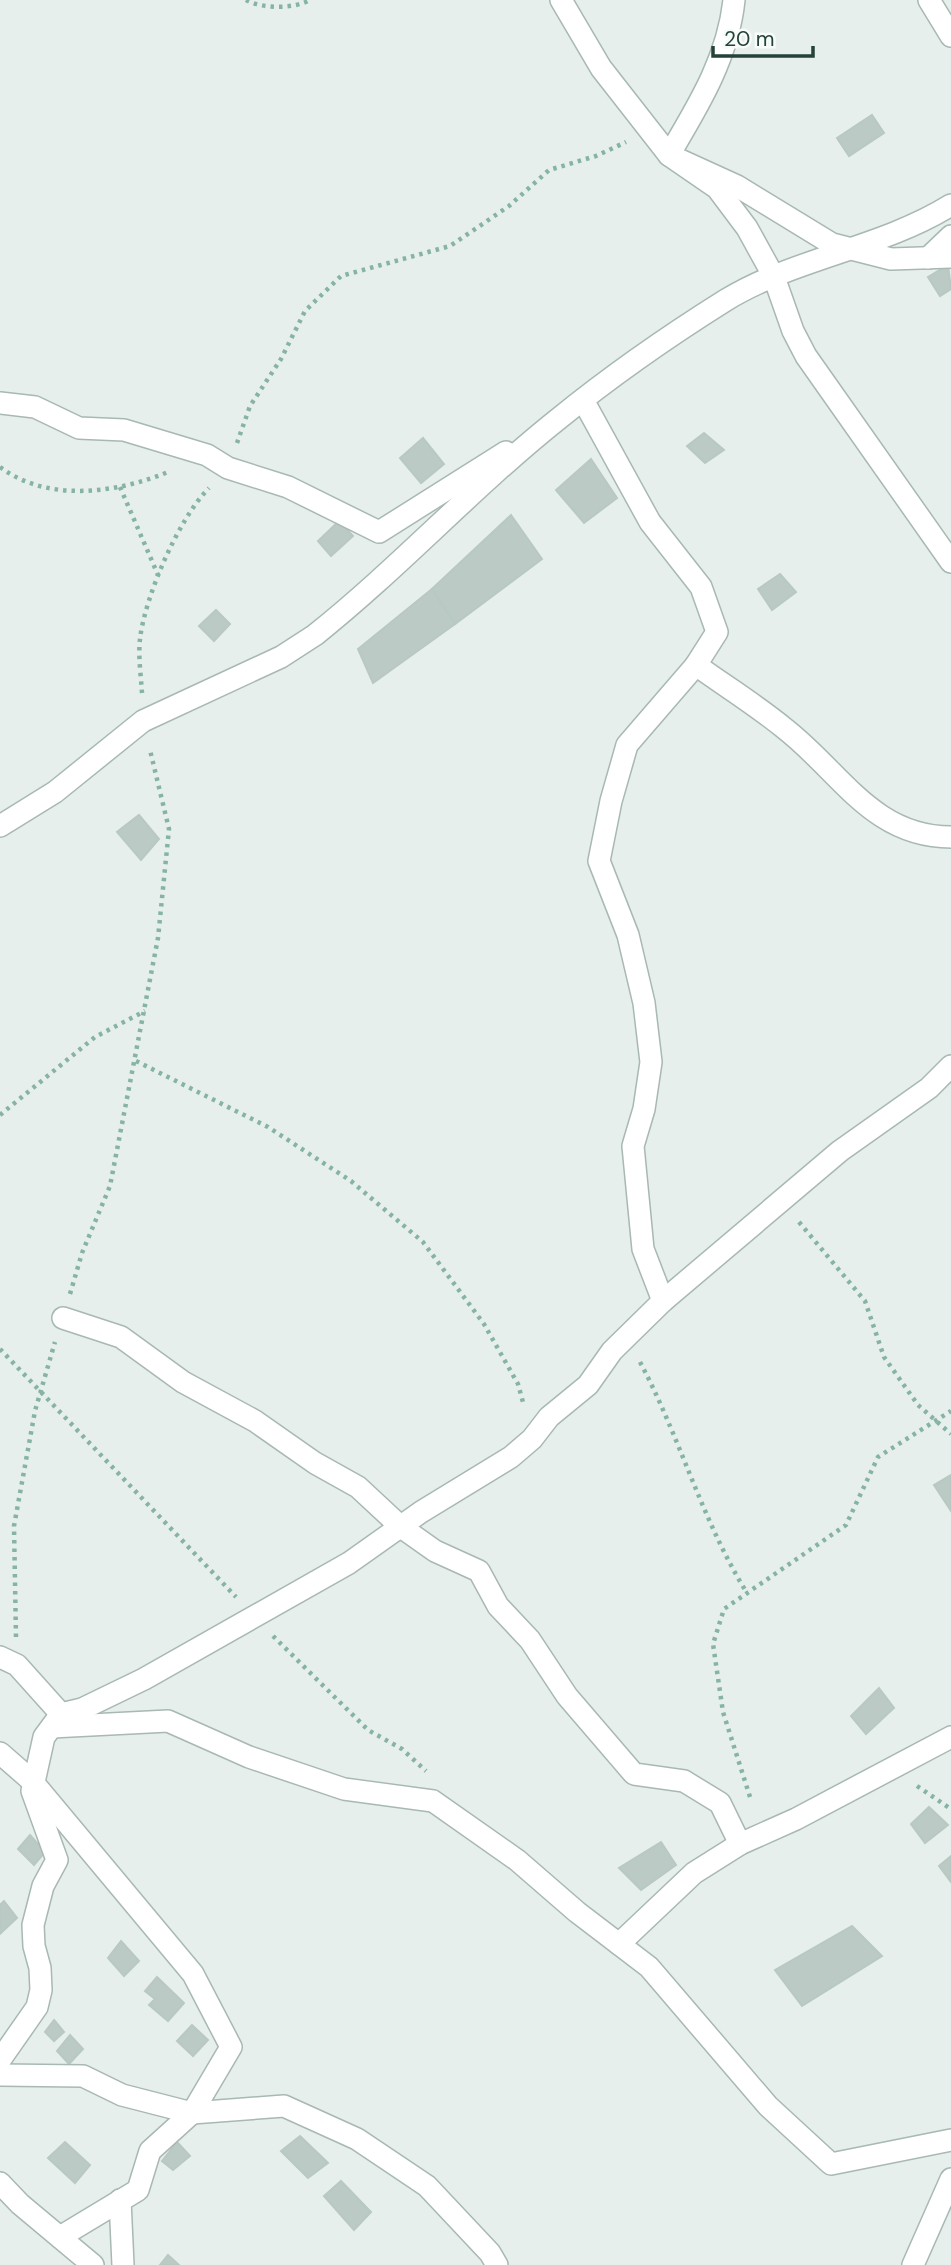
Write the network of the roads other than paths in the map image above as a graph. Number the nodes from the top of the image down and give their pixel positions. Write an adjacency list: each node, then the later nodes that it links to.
1 (561, 0): 5 (street)
2 (734, 0): 5 (street)
3 (929, 0): 4 (street)
4 (951, 36)
5 (668, 155): 8 (street); 11 (street)
6 (951, 205): 8 (street)
7 (951, 236): 10 (street)
8 (846, 249): 10 (street); 11 (street)
9 (951, 257): 10 (street)
10 (928, 258)
11 (774, 277): 12 (street); 15 (street)
12 (583, 400): 14 (street); 16 (street)
13 (0, 403): 14 (street)
14 (555, 421): 17 (street)
15 (951, 562)
16 (696, 665): 18 (street); 20 (street)
17 (0, 826)
18 (951, 837)
19 (951, 1066): 20 (street)
20 (663, 1301): 22 (street)
21 (62, 1318): 22 (street)
22 (401, 1527): 24 (street); 28 (street)
23 (8, 1661): 24 (street)
24 (55, 1721): 27 (street); 29 (street)
25 (951, 1737): 28 (street)
26 (0, 1753): 27 (street)
27 (32, 1781): 30 (street); 32 (street)
28 (740, 1844): 29 (street)
29 (619, 1944): 33 (street)
30 (0, 2060)
31 (0, 2074): 32 (street)
32 (192, 2113): 36 (street); 40 (street)
33 (951, 2140)
34 (951, 2179): 41 (street)
35 (0, 2184): 37 (street)
36 (120, 2200): 37 (street); 39 (street)
37 (60, 2237): 38 (street)
38 (93, 2265)
39 (123, 2265)
40 (497, 2265)
41 (913, 2265)

